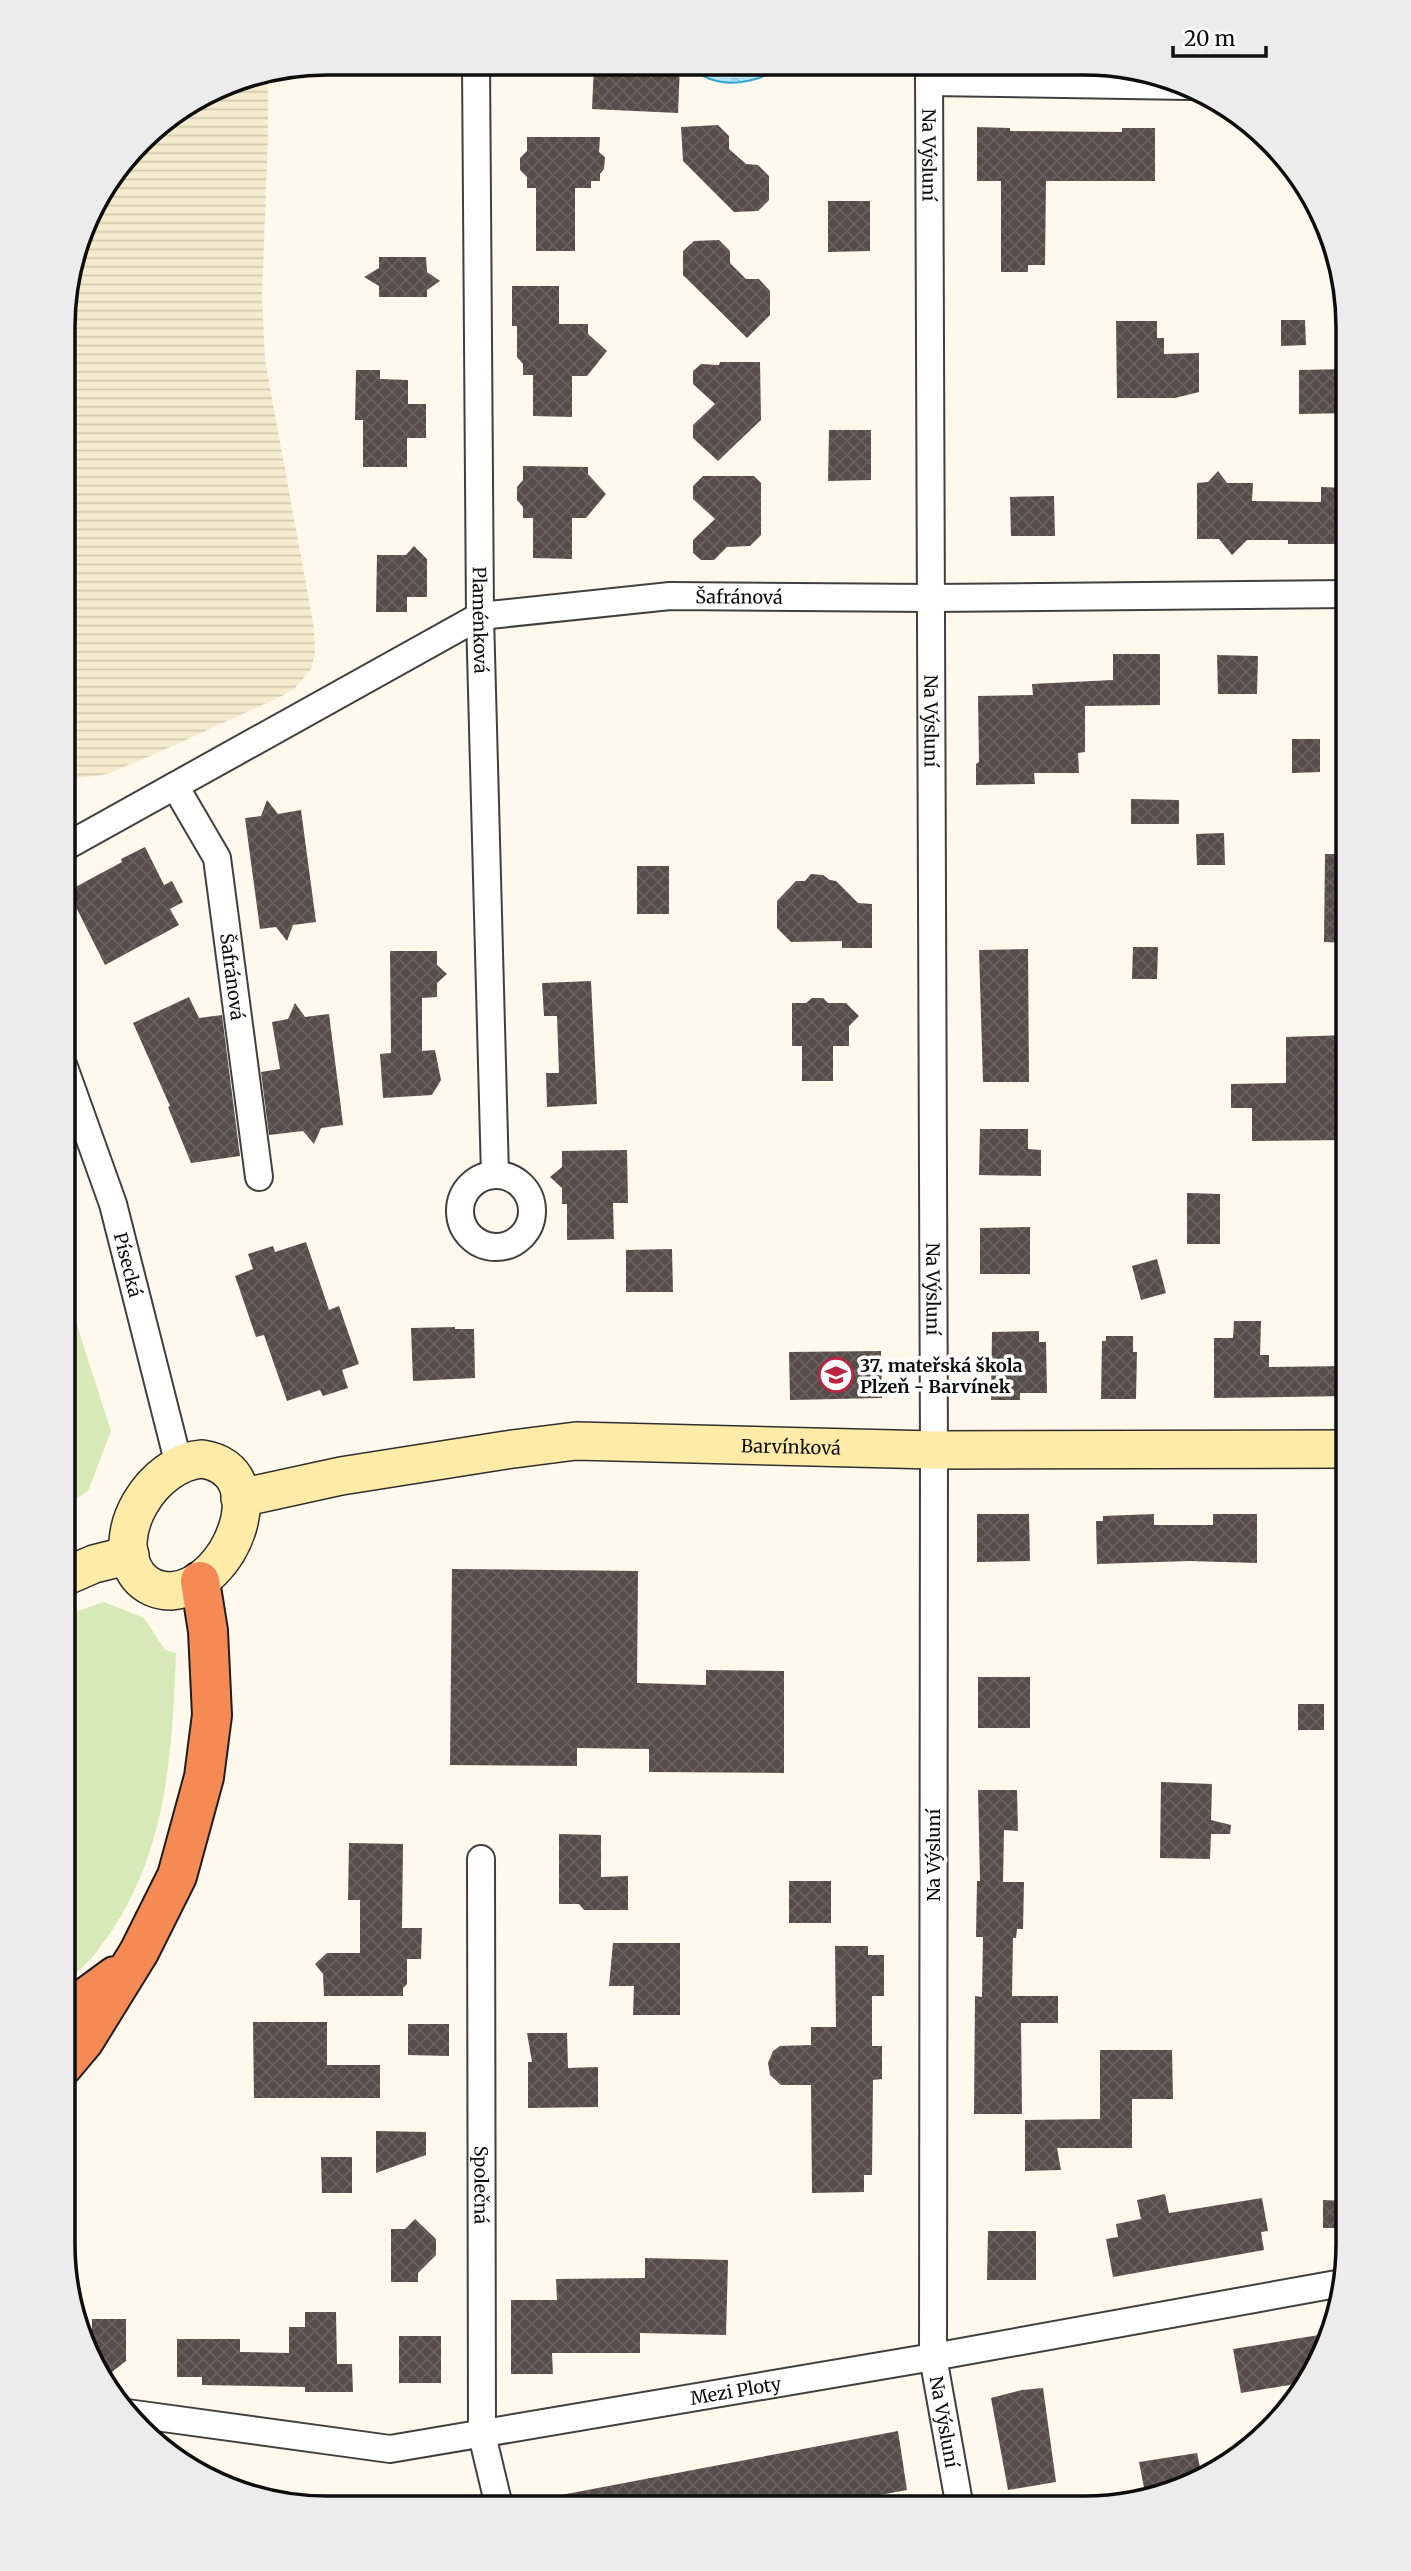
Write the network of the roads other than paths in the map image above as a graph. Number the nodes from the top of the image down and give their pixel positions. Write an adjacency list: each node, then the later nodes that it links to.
1 (476, 75): 7 (street, Plaménková)
2 (929, 75): 6 (street, Na Výsluní)
3 (951, 75): 4 (street)
4 (1150, 84)
5 (1336, 593): 6 (street, Šafránová)
6 (931, 598): 7 (street, Šafránová); 14 (street, Na Výsluní)
7 (480, 616): 8 (street, Šafránová); 11 (street, Plaménková)
8 (175, 786): 9 (street, Šafránová); 12 (street, Šafránová)
9 (75, 841)
10 (75, 1098): 15 (street, Písecká)
11 (495, 1175)
12 (259, 1177)
13 (1336, 1449): 14 (street, Barvínková)
14 (934, 1450): 16 (street, Barvínková); 25 (street, Na Výsluní)
15 (179, 1465): 16 (street); 17 (street)
16 (240, 1498): 19 (street)
17 (130, 1555): 18 (street); 19 (street)
18 (75, 1572)
19 (200, 1581): 21 (highway)
20 (481, 1859): 27 (street, Společná)
21 (138, 1952): 22 (highway); 23 (highway)
22 (75, 2005)
23 (75, 2051)
24 (1333, 2285): 25 (street, Mezi Ploty)
25 (933, 2357): 27 (street, Mezi Ploty); 29 (street, Na Výsluní)
26 (143, 2415): 27 (street, Mezi Ploty)
27 (482, 2435): 28 (street, Společná)
28 (497, 2496)
29 (958, 2496)

